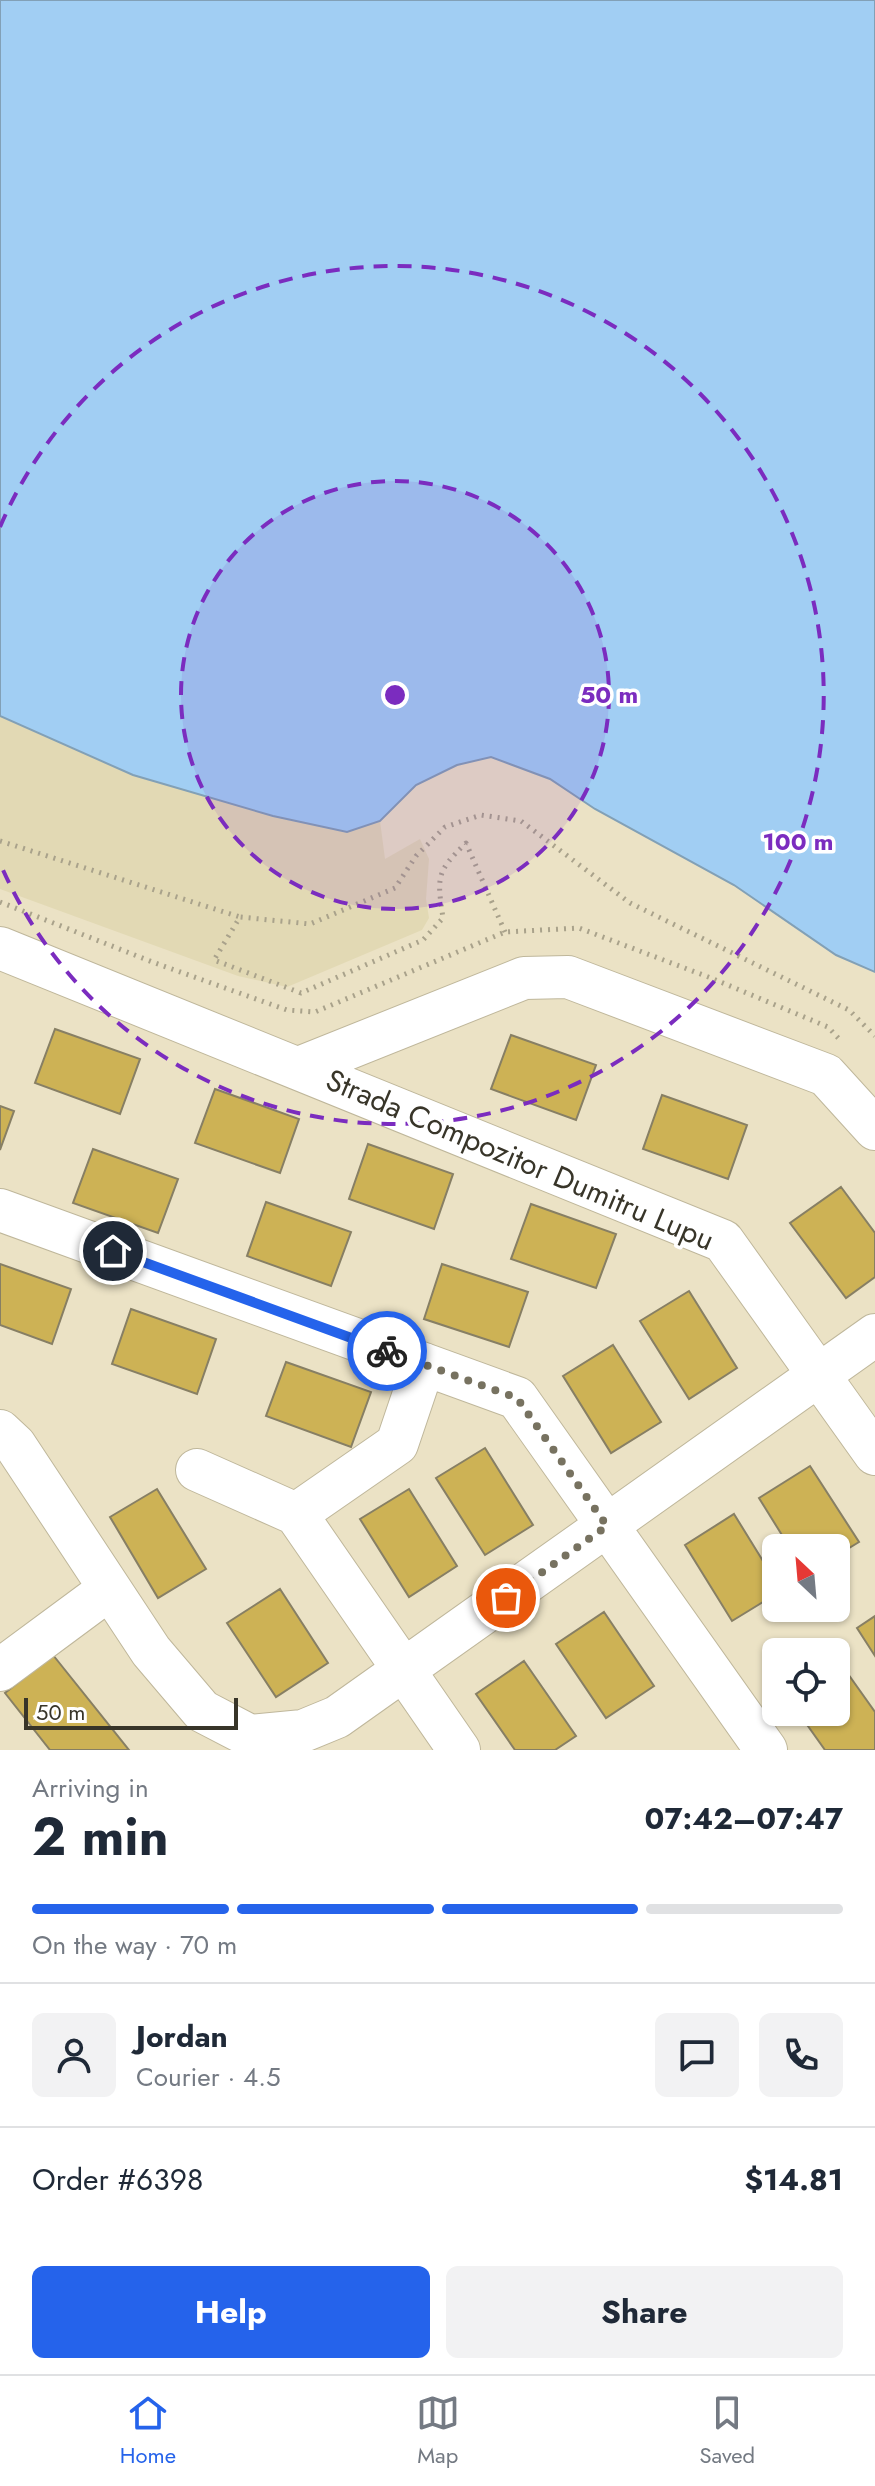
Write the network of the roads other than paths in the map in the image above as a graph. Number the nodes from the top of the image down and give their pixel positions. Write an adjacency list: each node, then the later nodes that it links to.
1 (0, 948): 2 (street, Strada Compozitor Dumitru Lupu)
2 (299, 1068): 3 (street); 7 (street, Strada Compozitor Dumitru Lupu)
3 (875, 1129)
4 (0, 1210): 6 (street)
5 (875, 1335): 7 (street)
6 (424, 1364): 11 (street); 12 (street)
7 (819, 1375): 9 (street, Strada Compozitor Dumitru Lupu); 12 (street)
8 (0, 1431): 13 (street)
9 (875, 1454)
10 (197, 1470): 11 (street)
11 (296, 1514): 15 (street)
12 (607, 1526): 15 (street); 17 (street)
13 (108, 1590): 14 (street); 15 (street)
14 (0, 1670)
15 (404, 1670): 16 (street)
16 (459, 1750)
17 (766, 1750)

